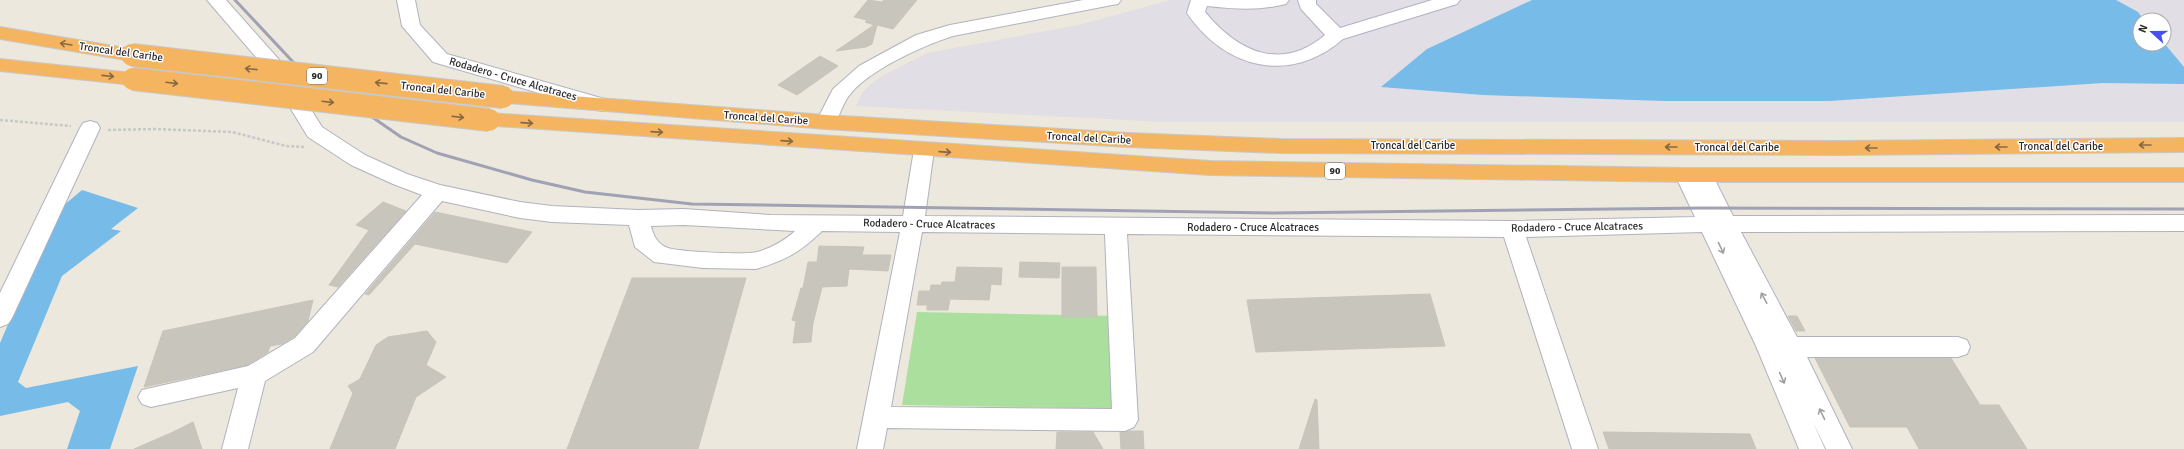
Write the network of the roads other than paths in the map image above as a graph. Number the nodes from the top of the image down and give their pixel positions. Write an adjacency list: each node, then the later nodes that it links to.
1 (216, 0): 18 (street, Rodadero - Cruce Alcatraces)
2 (406, 0): 11 (street, Rodadero - Cruce Alcatraces)
3 (1112, 0): 12 (street)
4 (1200, 0): 5 (street); 9 (street)
5 (1280, 0)
6 (1307, 0): 9 (street)
7 (1451, 0): 9 (street)
8 (0, 33): 11 (highway, Troncal del Caribe / 90, one-way to 8, bridge)
9 (1336, 35)
10 (0, 65): 15 (highway, Troncal del Caribe / 90, one-way to 15, bridge)
11 (607, 106): 12 (highway, Troncal del Caribe / 90)
12 (826, 122): 14 (highway, Troncal del Caribe / 90, one-way to 12)
13 (90, 128): 26 (street)
14 (2184, 145)
15 (924, 150): 16 (highway, Troncal del Caribe / 90, one-way to 16); 21 (street)
16 (1694, 175): 17 (highway, Troncal del Caribe / 90); 23 (street)
17 (2184, 175)
18 (437, 192): 19 (street, Rodadero - Cruce Alcatraces); 29 (street)
19 (638, 218): 20 (street, Rodadero - Cruce Alcatraces); 20 (street)
20 (817, 223): 21 (street, Rodadero - Cruce Alcatraces)
21 (913, 223): 24 (street, Rodadero - Cruce Alcatraces); 31 (street)
22 (2184, 223): 23 (street, Rodadero - Cruce Alcatraces)
23 (1718, 224): 25 (street, Rodadero - Cruce Alcatraces); 27 (street)
24 (1116, 226): 25 (street, Rodadero - Cruce Alcatraces); 31 (street)
25 (1512, 229): 34 (street)
26 (0, 318)
27 (1779, 347): 28 (street); 35 (street, one-way to 35); 36 (street, one-way to 27)
28 (1958, 347)
29 (254, 375): 30 (street); 32 (street)
30 (151, 397)
31 (875, 417): 33 (street)
32 (235, 449)
33 (870, 449)
34 (1585, 449)
35 (1812, 449)
36 (1839, 449)

